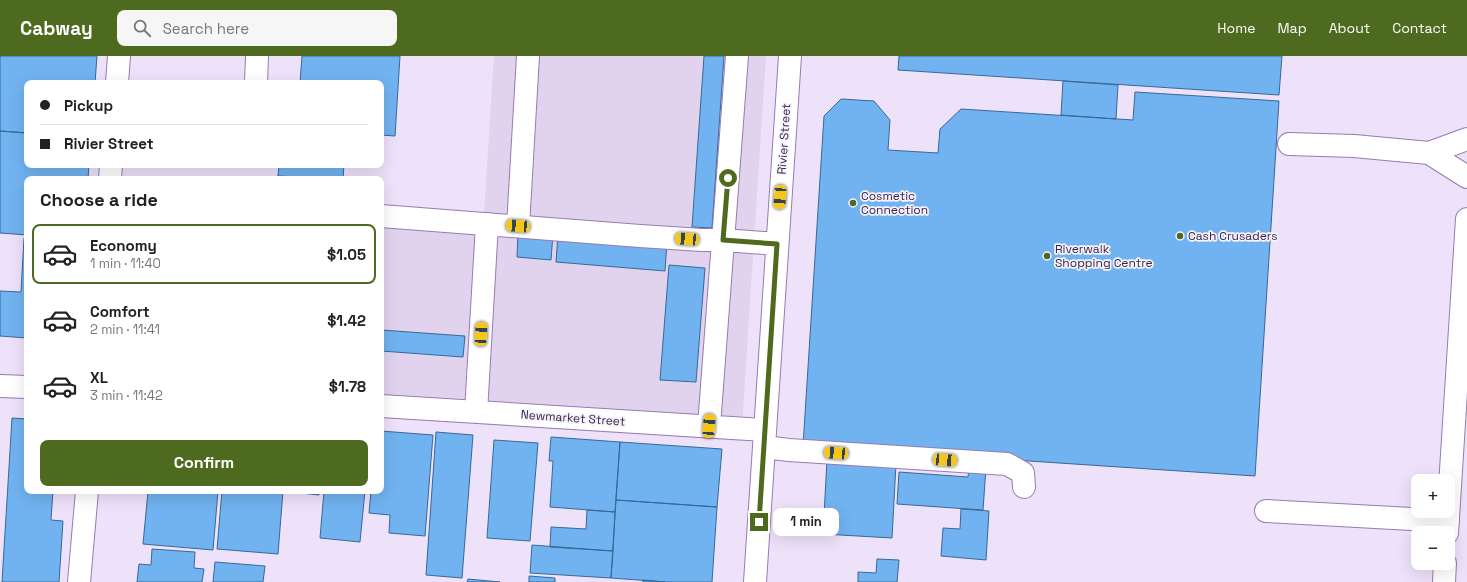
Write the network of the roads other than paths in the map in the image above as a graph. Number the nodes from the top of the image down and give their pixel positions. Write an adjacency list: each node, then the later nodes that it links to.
1 (118, 56): 6 (street)
2 (257, 56): 7 (street)
3 (528, 56): 15 (street)
4 (737, 56): 16 (street)
5 (790, 56): 17 (street, Rivier Street)
6 (117, 80)
7 (256, 80)
8 (1467, 139): 10 (street)
9 (1289, 144): 10 (street)
10 (1429, 153): 11 (street)
11 (1467, 177)
12 (384, 216): 14 (street)
13 (1467, 219): 28 (street)
14 (487, 224): 15 (street); 21 (street)
15 (518, 226): 16 (street)
16 (723, 240): 17 (street); 22 (street)
17 (777, 244): 23 (street, Rivier Street)
18 (0, 386): 19 (street)
19 (24, 387)
20 (384, 406): 21 (street, Newmarket Street)
21 (476, 412): 22 (street, Newmarket Street)
22 (709, 426): 23 (street, Newmarket Street)
23 (764, 438): 24 (street, Newmarket Street); 31 (street, Rivier Street)
24 (1024, 487)
25 (87, 494): 30 (street)
26 (1266, 511): 27 (street)
27 (1436, 526)
28 (1447, 526)
29 (1445, 570): 32 (street)
30 (79, 582)
31 (755, 582)
32 (1444, 582)

